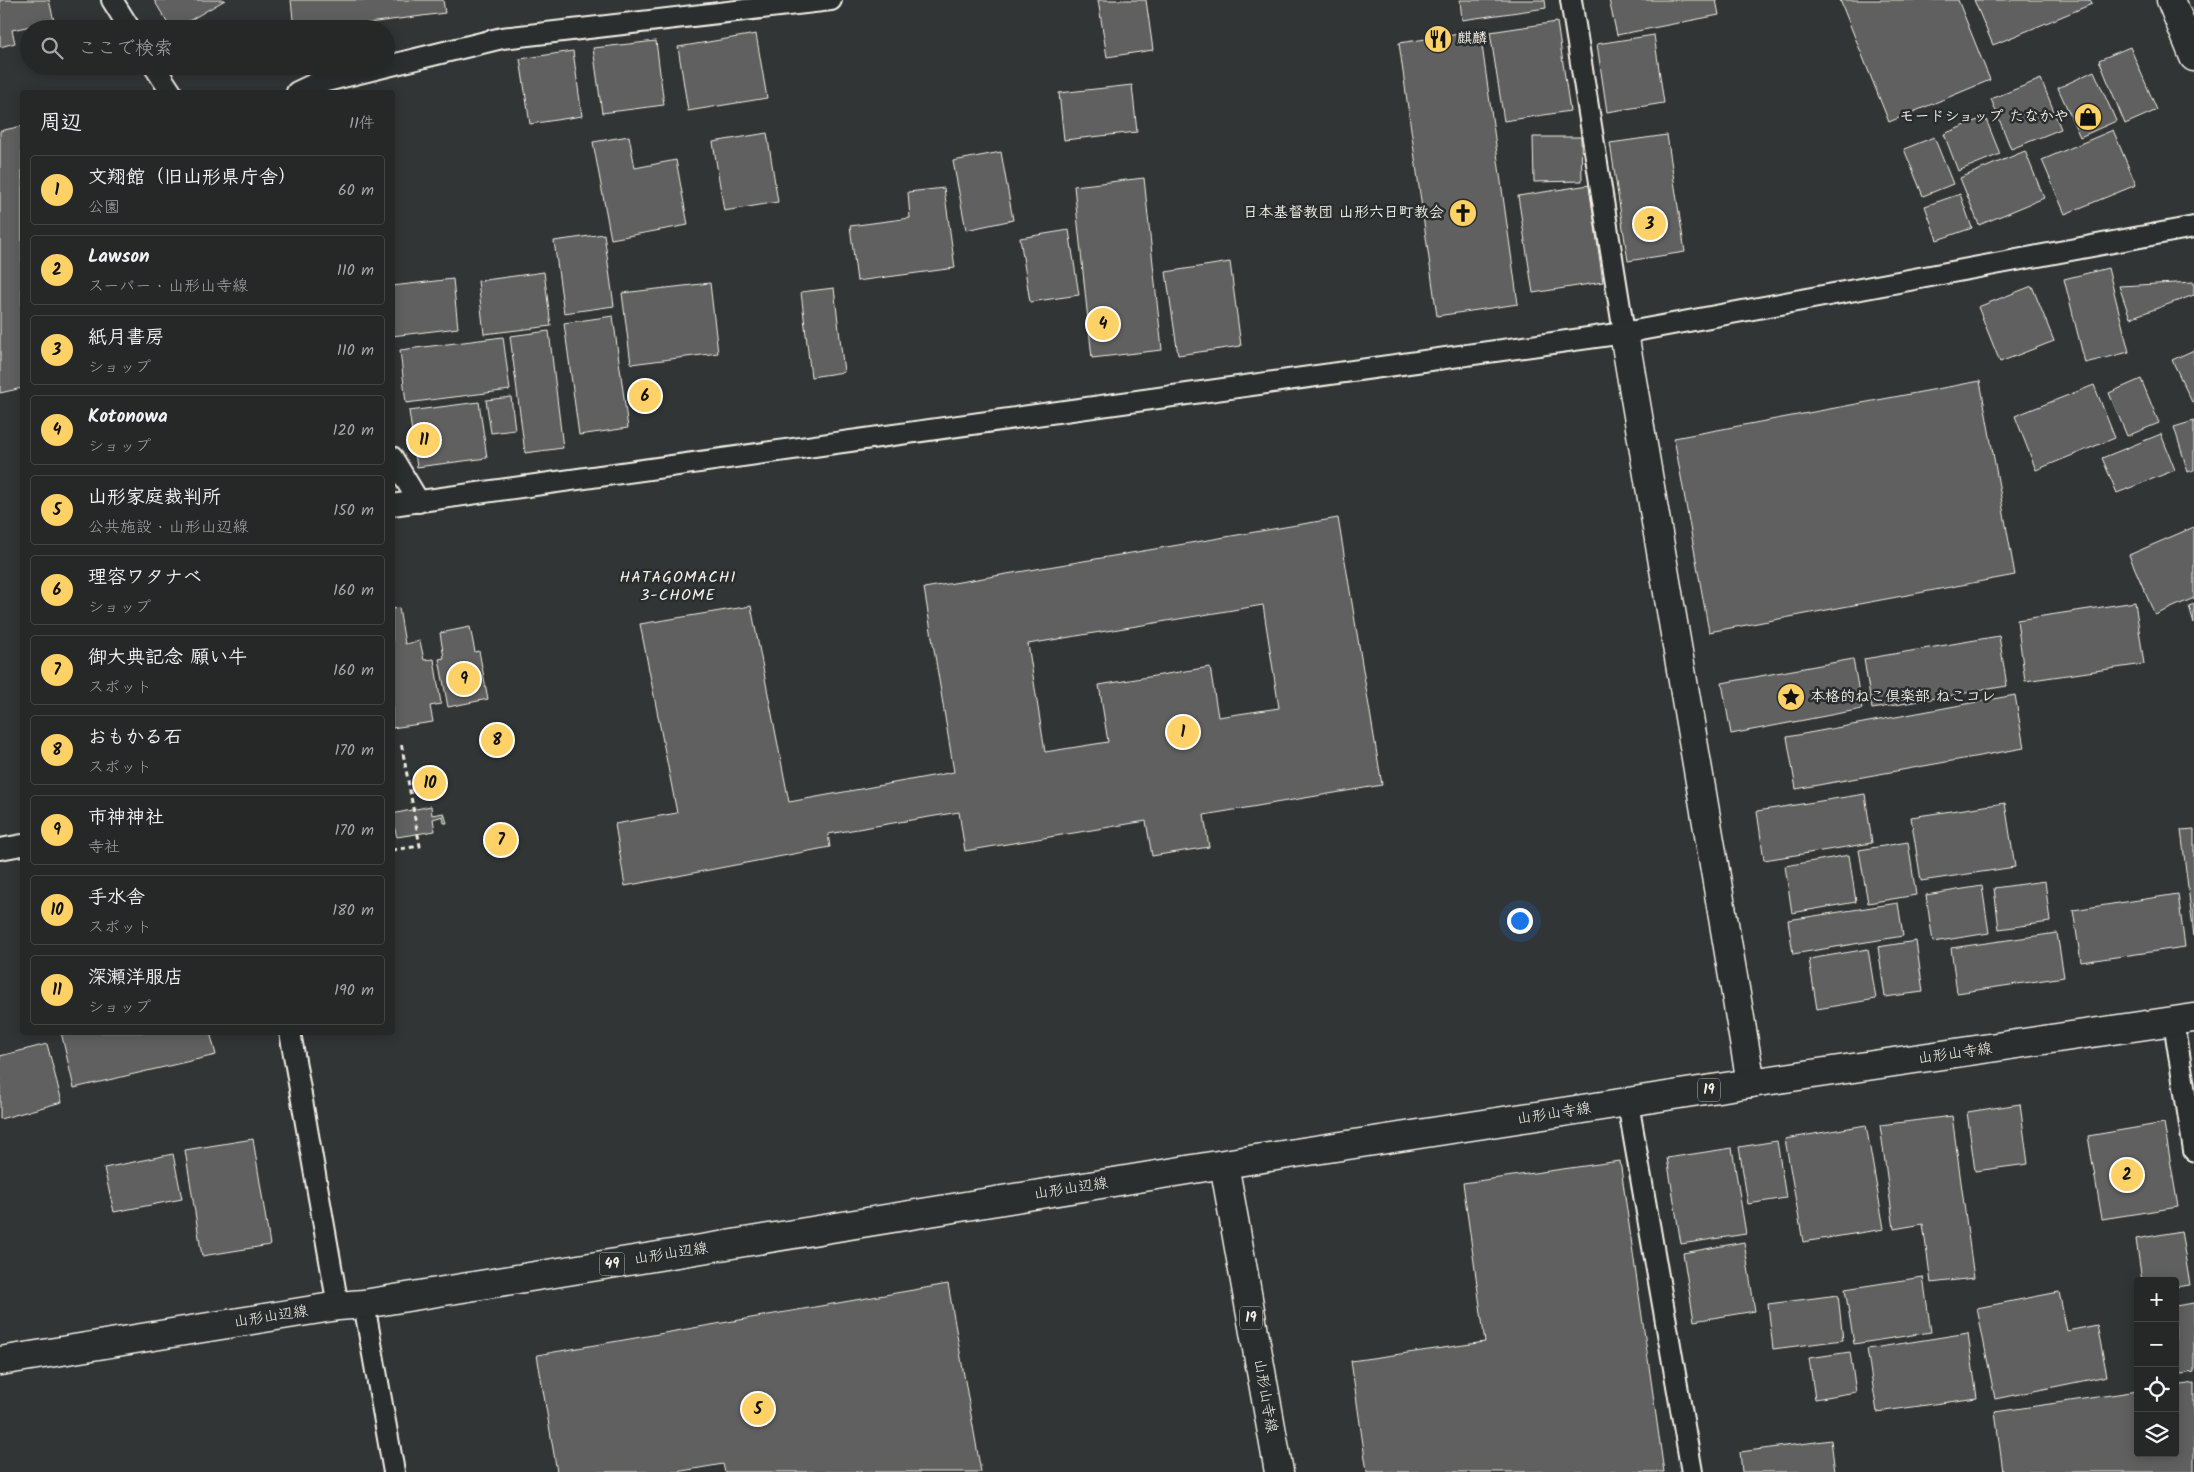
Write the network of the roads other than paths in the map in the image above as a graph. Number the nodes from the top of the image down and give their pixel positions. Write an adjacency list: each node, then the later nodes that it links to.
1 (112, 0): 5 (lane)
2 (831, 0): 7 (lane)
3 (1571, 0): 13 (lane)
4 (2171, 0): 6 (main road)
5 (124, 20)
6 (2194, 57)
7 (395, 64)
8 (160, 75): 10 (lane)
9 (351, 75): 11 (lane)
10 (170, 90)
11 (301, 90)
12 (2194, 227): 13 (lane)
13 (1624, 333): 15 (lane); 21 (main road)
14 (395, 463): 15 (lane)
15 (419, 502): 16 (lane)
16 (395, 506)
17 (20, 845): 18 (lane)
18 (0, 849)
19 (2184, 1020): 21 (main road, 山形山寺線 / 19); 23 (lane)
20 (291, 1035): 26 (lane)
21 (1751, 1083): 22 (main road, 山形山寺線 / 19)
22 (1628, 1103): 24 (main road, 山形山寺線 / 19); 30 (lane)
23 (2194, 1151)
24 (1224, 1164): 25 (main road, 山形山辺線 / 49); 29 (main road, 山形山寺線 / 19)
25 (364, 1304): 26 (main road, 山形山辺線 / 49); 28 (lane)
26 (338, 1306): 27 (main road, 山形山辺線 / 49)
27 (0, 1360)
28 (394, 1472)
29 (1279, 1472)
30 (1692, 1472)

